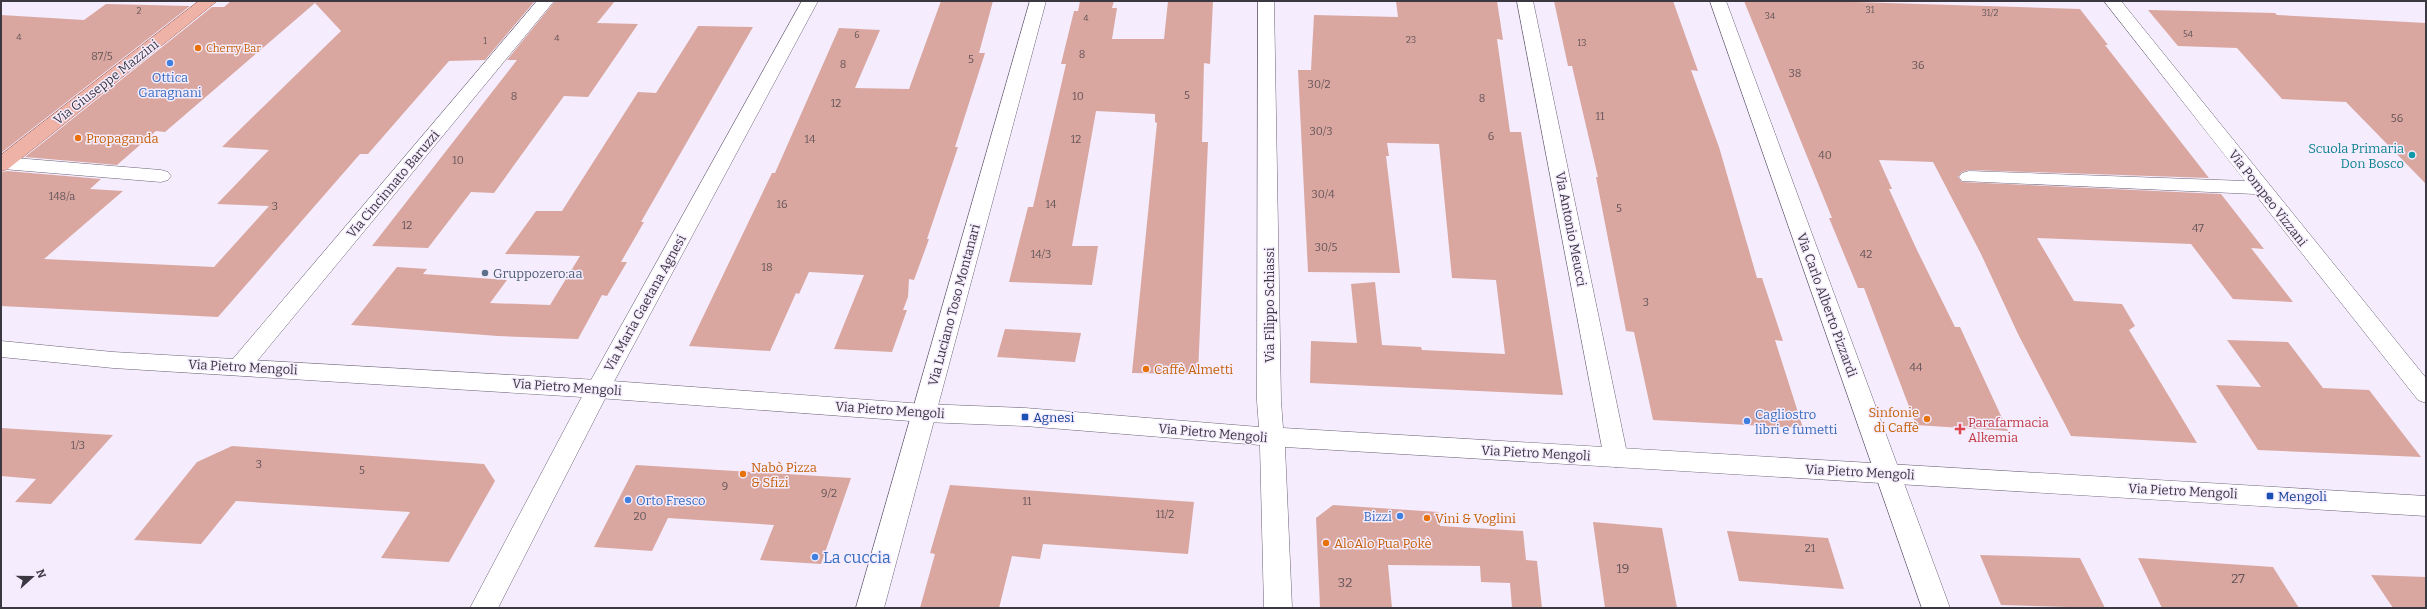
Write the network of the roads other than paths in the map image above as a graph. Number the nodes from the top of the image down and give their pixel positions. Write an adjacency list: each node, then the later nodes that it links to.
1 (209, 1): 9 (main road, Via Giuseppe Mazzini)
2 (546, 1): 14 (street, Via Cincinnato Baruzzi)
3 (810, 1): 15 (street, Via Maria Gaetana Agnesi)
4 (1038, 1): 17 (street, Via Luciano Toso Montanari)
5 (1266, 1): 18 (street, Via Filippo Schiassi)
6 (1526, 1): 19 (street, Via Antonio Meucci)
7 (1718, 1): 20 (street, Via Carlo Alberto Pizzardi)
8 (2112, 1): 12 (street, Via Pompeo Vizzani)
9 (2, 164): 10 (street, Via Giuseppe Mazzini)
10 (161, 176)
11 (1969, 176): 12 (street)
12 (2260, 188): 16 (street, Via Pompeo Vizzani)
13 (1, 349): 14 (street, Via Pietro Mengoli)
14 (240, 366): 15 (street, Via Pietro Mengoli)
15 (598, 389): 17 (street, Via Pietro Mengoli); 22 (street, Via Maria Gaetana Agnesi)
16 (2426, 394)
17 (924, 413): 18 (street, Via Pietro Mengoli); 23 (street, Via Luciano Toso Montanari)
18 (1273, 437): 19 (street, Via Pietro Mengoli); 24 (street, Via Filippo Schiassi)
19 (1616, 458): 20 (street, Via Pietro Mengoli)
20 (1887, 473): 21 (street, Via Pietro Mengoli); 25 (street, Via Carlo Alberto Pizzardi)
21 (2426, 506)
22 (484, 608)
23 (870, 608)
24 (1278, 608)
25 (1936, 608)

